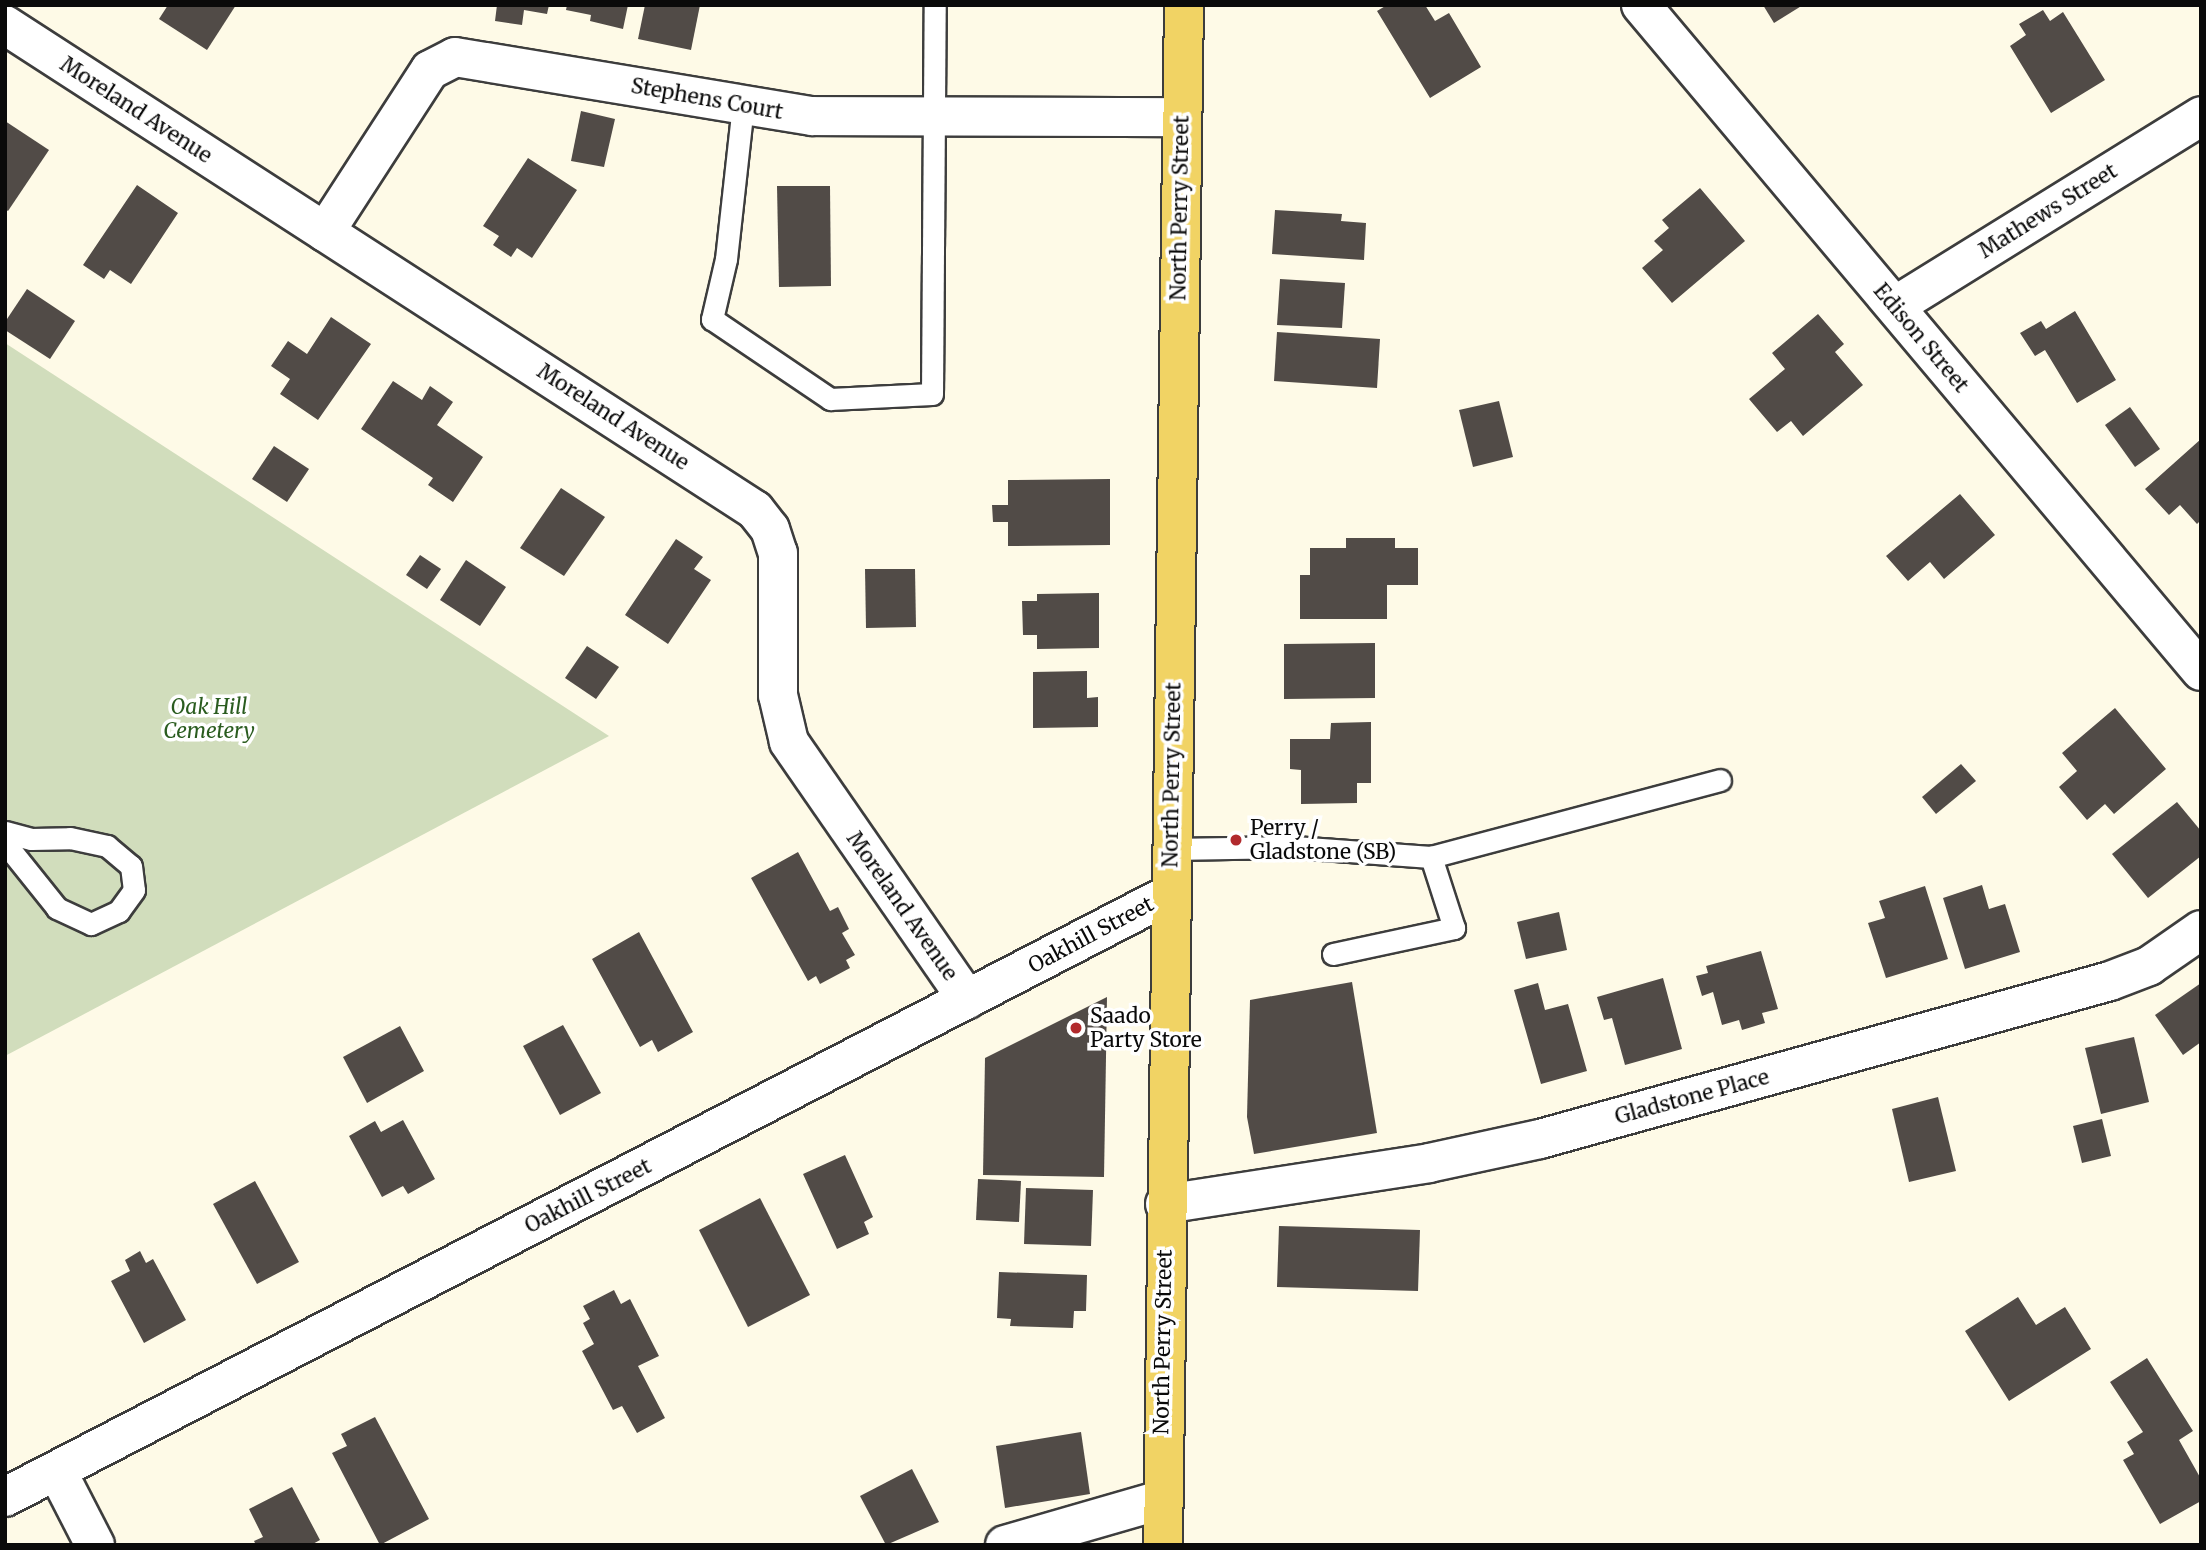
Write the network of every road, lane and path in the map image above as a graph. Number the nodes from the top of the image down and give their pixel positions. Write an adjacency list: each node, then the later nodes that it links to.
1 (935, 5): 7 (lane)
2 (1641, 5): 10 (street, Edison Street)
3 (1192, 10): 8 (main road, North Perry Street)
4 (5, 25): 9 (street, Moreland Avenue)
5 (743, 105): 7 (street, Stephens Court); 7 (lane); 9 (street, Stephens Court)
6 (2201, 116): 10 (street, Mathews Street)
7 (937, 117): 8 (street, Stephens Court)
8 (1182, 117): 15 (main road, North Perry Street)
9 (325, 232): 20 (street, Moreland Avenue)
10 (1895, 306): 11 (street, Edison Street)
11 (2201, 671)
12 (1720, 780): 16 (lane)
13 (5, 832): 14 (lane)
14 (5, 843)
15 (1170, 849): 16 (lane); 17 (main road, North Perry Street)
16 (1431, 857): 19 (lane)
17 (1170, 894): 20 (street, Oakhill Street); 21 (main road, North Perry Street)
18 (2201, 930): 21 (street, Gladstone Place)
19 (1333, 954)
20 (967, 999): 22 (street, Oakhill Street)
21 (1165, 1204): 24 (main road, North Perry Street)
22 (57, 1471): 23 (street, Oakhill Street); 25 (street)
23 (5, 1497)
24 (1161, 1500): 26 (street); 27 (main road, North Perry Street)
25 (95, 1545)
26 (1005, 1545)
27 (1163, 1545)

